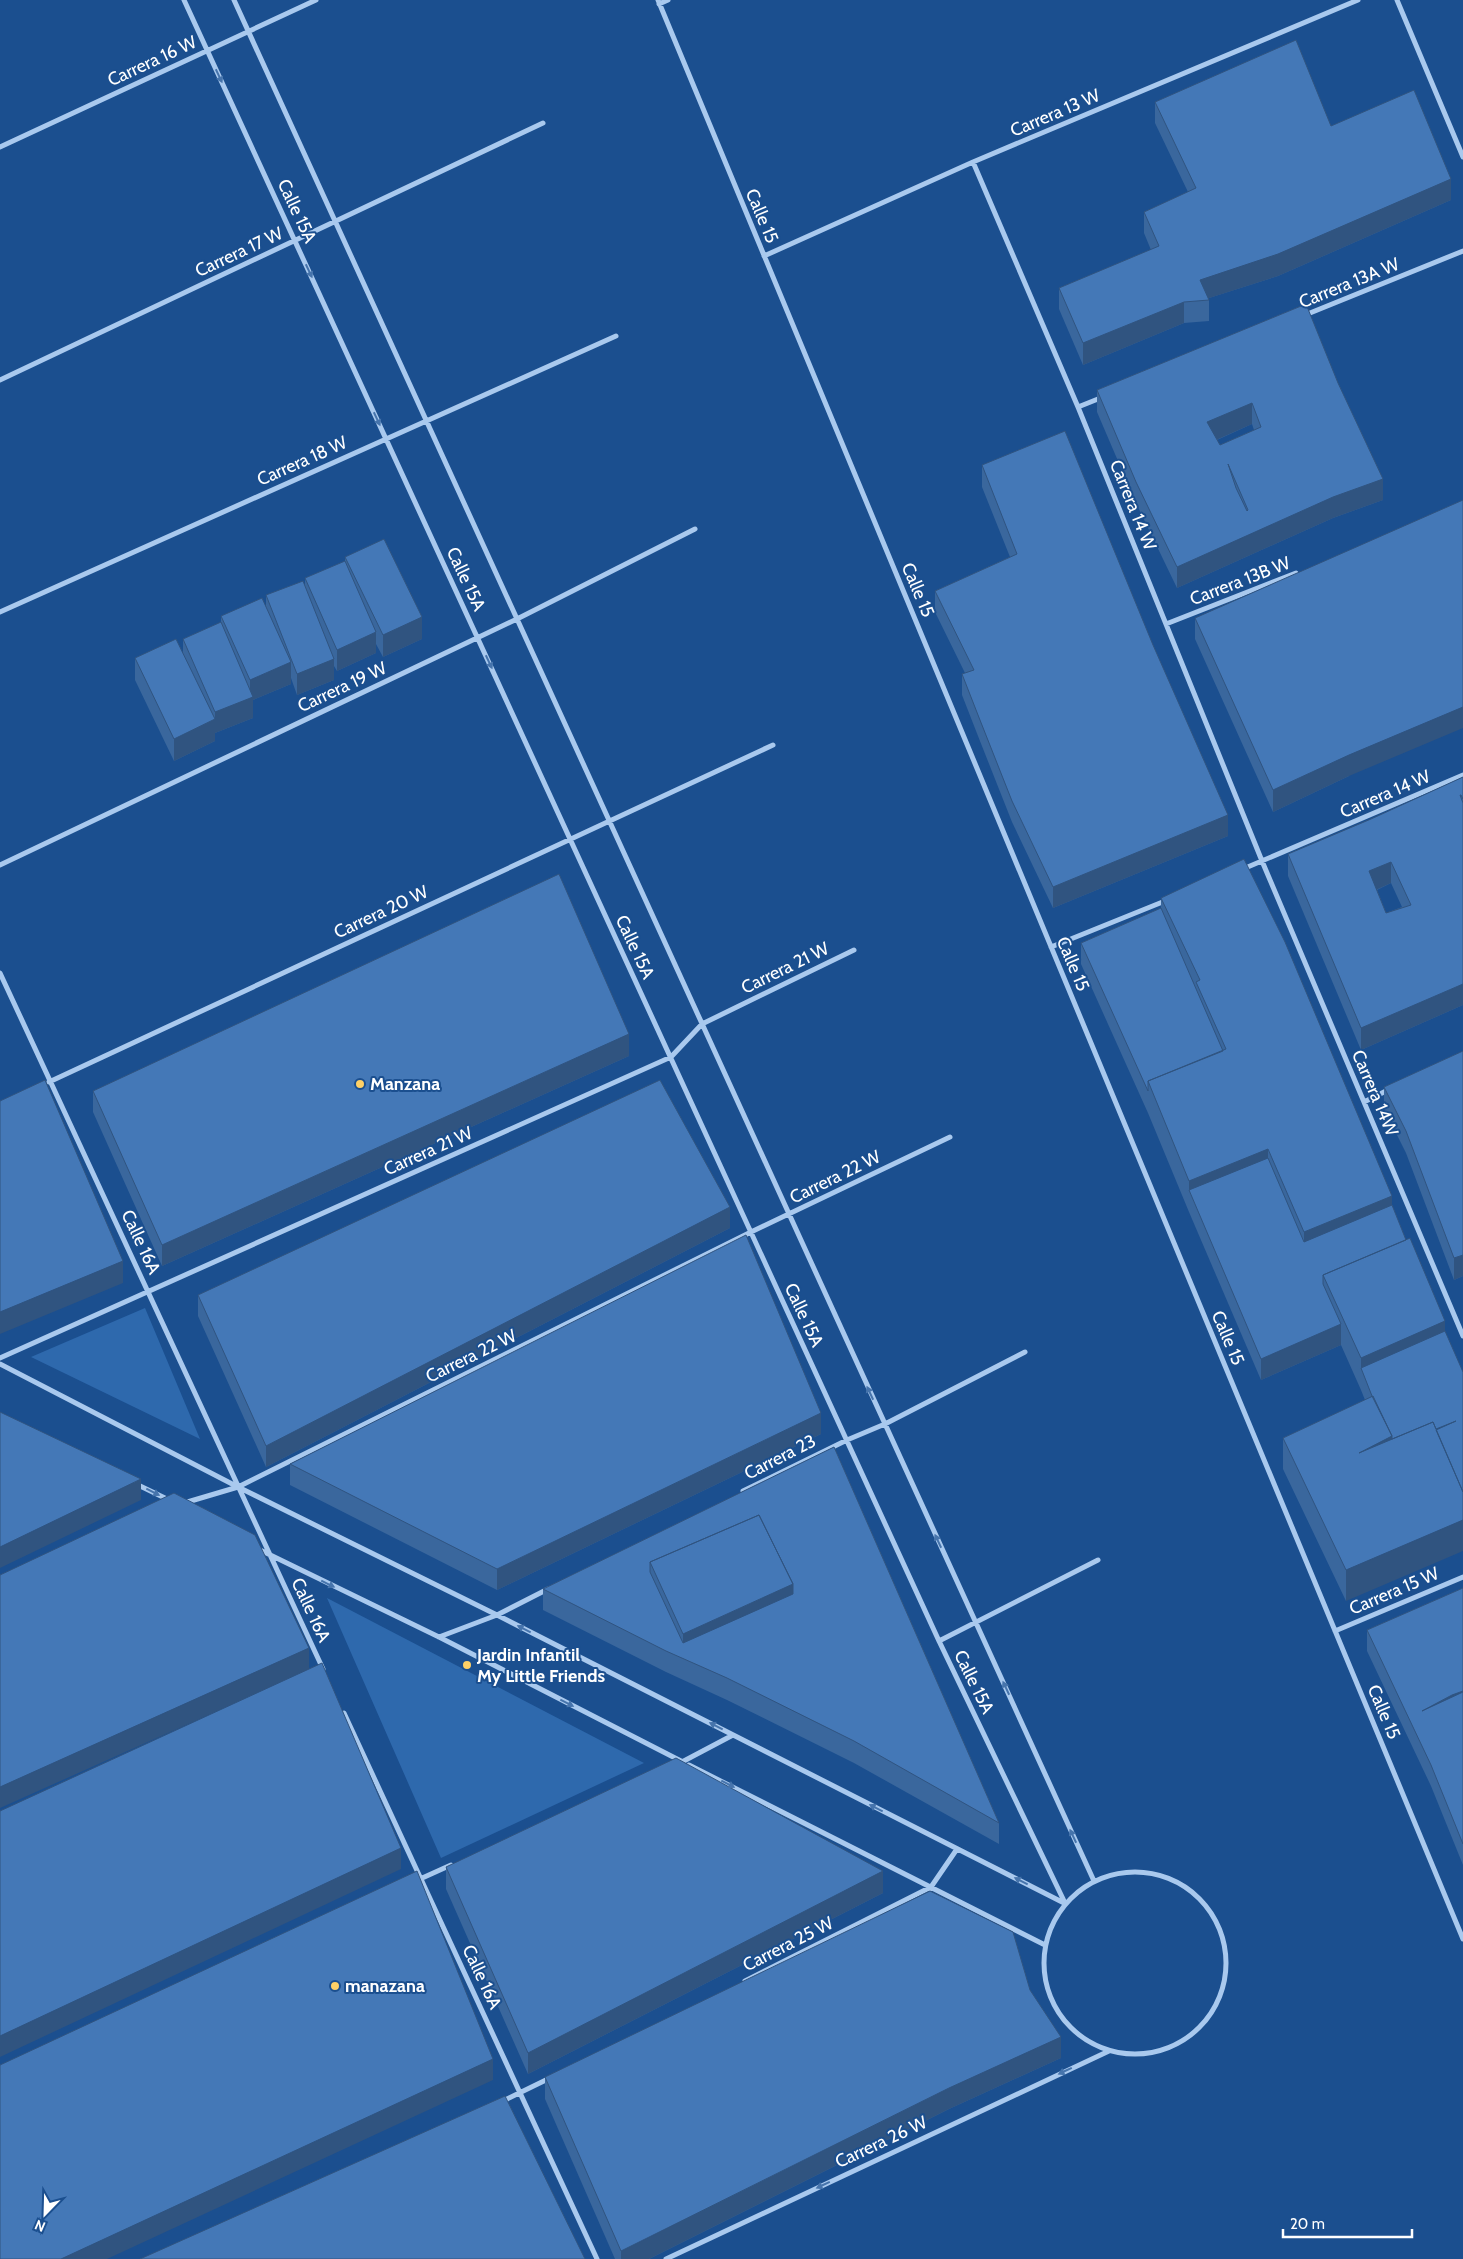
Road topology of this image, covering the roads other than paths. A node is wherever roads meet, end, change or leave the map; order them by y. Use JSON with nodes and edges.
{"nodes":[{"id":1,"x":184,"y":0,"type":"edge"},
{"id":2,"x":234,"y":0,"type":"edge"},
{"id":3,"x":316,"y":0,"type":"edge"},
{"id":4,"x":668,"y":0,"type":"edge"},
{"id":5,"x":1358,"y":0,"type":"edge"},
{"id":6,"x":1397,"y":0,"type":"edge"},
{"id":7,"x":658,"y":2,"type":"edge"},
{"id":8,"x":248,"y":31,"type":"junction"},
{"id":9,"x":208,"y":50,"type":"junction"},
{"id":10,"x":543,"y":123,"type":"dead end"},
{"id":11,"x":0,"y":147,"type":"edge"},
{"id":12,"x":1463,"y":157,"type":"edge"},
{"id":13,"x":973,"y":162,"type":"junction"},
{"id":14,"x":335,"y":222,"type":"junction"},
{"id":15,"x":295,"y":240,"type":"junction"},
{"id":16,"x":1463,"y":251,"type":"edge"},
{"id":17,"x":764,"y":256,"type":"junction"},
{"id":18,"x":1298,"y":318,"type":"edge"},
{"id":19,"x":616,"y":336,"type":"dead end"},
{"id":20,"x":0,"y":380,"type":"edge"},
{"id":21,"x":1105,"y":396,"type":"edge"},
{"id":22,"x":1078,"y":407,"type":"junction"},
{"id":23,"x":426,"y":422,"type":"junction"},
{"id":24,"x":386,"y":438,"type":"junction"},
{"id":25,"x":694,"y":529,"type":"dead end"},
{"id":26,"x":1305,"y":570,"type":"edge"},
{"id":27,"x":0,"y":612,"type":"edge"},
{"id":28,"x":517,"y":619,"type":"junction"},
{"id":29,"x":1166,"y":624,"type":"junction"},
{"id":30,"x":478,"y":638,"type":"junction"},
{"id":31,"x":773,"y":745,"type":"dead end"},
{"id":32,"x":1463,"y":775,"type":"edge"},
{"id":33,"x":609,"y":821,"type":"junction"},
{"id":34,"x":571,"y":839,"type":"junction"},
{"id":35,"x":1262,"y":861,"type":"junction"},
{"id":36,"x":0,"y":865,"type":"edge"},
{"id":37,"x":1235,"y":872,"type":"edge"},
{"id":38,"x":1170,"y":899,"type":"edge"},
{"id":39,"x":1051,"y":947,"type":"junction"},
{"id":40,"x":854,"y":950,"type":"dead end"},
{"id":41,"x":0,"y":973,"type":"edge"},
{"id":42,"x":702,"y":1024,"type":"junction"},
{"id":43,"x":671,"y":1057,"type":"junction"},
{"id":44,"x":50,"y":1082,"type":"junction"},
{"id":45,"x":1400,"y":1085,"type":"edge"},
{"id":46,"x":42,"y":1086,"type":"edge"},
{"id":47,"x":1364,"y":1102,"type":"junction"},
{"id":48,"x":950,"y":1137,"type":"dead end"},
{"id":49,"x":789,"y":1214,"type":"junction"},
{"id":50,"x":751,"y":1232,"type":"junction"},
{"id":51,"x":149,"y":1292,"type":"junction"},
{"id":52,"x":1461,"y":1328,"type":"edge"},
{"id":53,"x":1463,"y":1336,"type":"edge"},
{"id":54,"x":1025,"y":1352,"type":"dead end"},
{"id":55,"x":0,"y":1358,"type":"edge"},
{"id":56,"x":0,"y":1364,"type":"edge"},
{"id":57,"x":885,"y":1424,"type":"junction"},
{"id":58,"x":847,"y":1440,"type":"junction"},
{"id":59,"x":134,"y":1482,"type":"edge"},
{"id":60,"x":238,"y":1487,"type":"junction"},
{"id":61,"x":733,"y":1496,"type":"edge"},
{"id":62,"x":178,"y":1505,"type":"junction"},
{"id":63,"x":187,"y":1510,"type":"edge"},
{"id":64,"x":254,"y":1546,"type":"edge"},
{"id":65,"x":270,"y":1556,"type":"junction"},
{"id":66,"x":1098,"y":1560,"type":"dead end"},
{"id":67,"x":1463,"y":1577,"type":"edge"},
{"id":68,"x":558,"y":1584,"type":"edge"},
{"id":69,"x":497,"y":1615,"type":"junction"},
{"id":70,"x":976,"y":1623,"type":"junction"},
{"id":71,"x":1335,"y":1632,"type":"junction"},
{"id":72,"x":439,"y":1637,"type":"junction"},
{"id":73,"x":939,"y":1641,"type":"junction"},
{"id":74,"x":316,"y":1676,"type":"edge"},
{"id":75,"x":341,"y":1708,"type":"edge"},
{"id":76,"x":733,"y":1735,"type":"junction"},
{"id":77,"x":683,"y":1762,"type":"junction"},
{"id":78,"x":674,"y":1766,"type":"edge"},
{"id":79,"x":957,"y":1849,"type":"junction"},
{"id":80,"x":457,"y":1863,"type":"edge"},
{"id":81,"x":421,"y":1879,"type":"junction"},
{"id":82,"x":1094,"y":1880,"type":"junction"},
{"id":83,"x":412,"y":1883,"type":"edge"},
{"id":84,"x":931,"y":1887,"type":"junction"},
{"id":85,"x":1065,"y":1903,"type":"junction"},
{"id":86,"x":1463,"y":1939,"type":"edge"},
{"id":87,"x":1045,"y":1945,"type":"junction"},
{"id":88,"x":739,"y":1984,"type":"edge"},
{"id":89,"x":1109,"y":2050,"type":"junction"},
{"id":90,"x":555,"y":2076,"type":"edge"},
{"id":91,"x":520,"y":2094,"type":"junction"},
{"id":92,"x":493,"y":2106,"type":"edge"},
{"id":93,"x":597,"y":2259,"type":"edge"},
{"id":94,"x":666,"y":2259,"type":"edge"}],
"edges":[{"from":1,"to":9,"type":"street","name":"Calle 15A"},
{"from":2,"to":8,"type":"street","name":"Calle 15A"},
{"from":3,"to":8,"type":"street","name":"Carrera 16 W"},
{"from":4,"to":7,"type":"street"},
{"from":5,"to":13,"type":"street","name":"Carrera 13 W"},
{"from":6,"to":12,"type":"street"},
{"from":7,"to":17,"type":"street","name":"Calle 15"},
{"from":8,"to":9,"type":"street","name":"Carrera 16 W"},
{"from":8,"to":14,"type":"street","name":"Calle 15A"},
{"from":9,"to":11,"type":"street","name":"Carrera 16 W"},
{"from":9,"to":15,"type":"street","name":"Calle 15A","one_way":true},
{"from":10,"to":14,"type":"street","name":"Carrera 17 W"},
{"from":13,"to":17,"type":"street","name":"Carrera 13 W"},
{"from":13,"to":22,"type":"street","name":"Carrera 14 W"},
{"from":14,"to":15,"type":"street","name":"Carrera 17 W"},
{"from":14,"to":23,"type":"street","name":"Calle 15A"},
{"from":15,"to":20,"type":"street","name":"Carrera 17 W"},
{"from":15,"to":24,"type":"street","name":"Calle 15A","one_way":true},
{"from":16,"to":18,"type":"street","name":"Carrera 13A W"},
{"from":17,"to":39,"type":"street","name":"Calle 15"},
{"from":19,"to":23,"type":"street","name":"Carrera 18 W"},
{"from":21,"to":22,"type":"street"},
{"from":22,"to":29,"type":"street","name":"Carrera 14 W"},
{"from":23,"to":24,"type":"street","name":"Carrera 18 W"},
{"from":23,"to":28,"type":"street","name":"Calle 15A"},
{"from":24,"to":27,"type":"street","name":"Carrera 18 W"},
{"from":24,"to":30,"type":"street","name":"Calle 15A"},
{"from":25,"to":28,"type":"street","name":"Carrera 19 W"},
{"from":26,"to":29,"type":"street","name":"Carrera 13B W"},
{"from":28,"to":30,"type":"street","name":"Carrera 19 W"},
{"from":28,"to":33,"type":"street","name":"Calle 15A"},
{"from":29,"to":35,"type":"street","name":"Carrera 14 W"},
{"from":30,"to":34,"type":"street","name":"Calle 15A","one_way":true},
{"from":30,"to":36,"type":"street","name":"Carrera 19 W"},
{"from":31,"to":33,"type":"street","name":"Carrera 20 W"},
{"from":32,"to":35,"type":"street","name":"Carrera 14 W"},
{"from":33,"to":34,"type":"street","name":"Carrera 20 W"},
{"from":33,"to":42,"type":"street","name":"Calle 15A"},
{"from":34,"to":43,"type":"street","name":"Calle 15A"},
{"from":34,"to":44,"type":"street","name":"Carrera 20 W"},
{"from":35,"to":37,"type":"street","name":"Carrera 14 W"},
{"from":35,"to":47,"type":"street","name":"Carrera 14W"},
{"from":38,"to":39,"type":"street"},
{"from":39,"to":71,"type":"street","name":"Calle 15"},
{"from":40,"to":42,"type":"street","name":"Carrera 21 W"},
{"from":41,"to":44,"type":"street","name":"Calle 16A"},
{"from":42,"to":43,"type":"street","name":"Carrera 21 W"},
{"from":42,"to":49,"type":"street","name":"Calle 15A"},
{"from":43,"to":50,"type":"street","name":"Calle 15A"},
{"from":43,"to":51,"type":"street","name":"Carrera 21 W"},
{"from":44,"to":46,"type":"street","name":"Carrera 20 W"},
{"from":44,"to":51,"type":"street","name":"Calle 16A"},
{"from":45,"to":47,"type":"street"},
{"from":47,"to":52,"type":"street","name":"Carrera 14W"},
{"from":48,"to":49,"type":"street","name":"Carrera 22 W"},
{"from":49,"to":50,"type":"street","name":"Carrera 22 W"},
{"from":57,"to":49,"type":"street","name":"Calle 15A","one_way":true},
{"from":50,"to":58,"type":"street","name":"Calle 15A"},
{"from":50,"to":60,"type":"street","name":"Carrera 22 W"},
{"from":51,"to":55,"type":"street","name":"Carrera 21 W"},
{"from":51,"to":60,"type":"street","name":"Calle 16A"},
{"from":52,"to":53,"type":"street","name":"Carrera 14W"},
{"from":54,"to":57,"type":"street","name":"Carrera 23"},
{"from":56,"to":60,"type":"street"},
{"from":57,"to":58,"type":"street","name":"Carrera 23"},
{"from":70,"to":57,"type":"street","name":"Calle 15A","one_way":true},
{"from":58,"to":61,"type":"street","name":"Carrera 23"},
{"from":58,"to":73,"type":"street","name":"Calle 15A"},
{"from":59,"to":62,"type":"street","one_way":true},
{"from":60,"to":62,"type":"street","name":"Carrera 22 W"},
{"from":60,"to":65,"type":"street","name":"Calle 16A"},
{"from":60,"to":69,"type":"street"},
{"from":62,"to":63,"type":"street"},
{"from":64,"to":65,"type":"street"},
{"from":65,"to":72,"type":"street","one_way":true},
{"from":65,"to":74,"type":"street","name":"Calle 16A"},
{"from":66,"to":70,"type":"street"},
{"from":67,"to":71,"type":"street","name":"Carrera 15 W"},
{"from":68,"to":69,"type":"street"},
{"from":69,"to":72,"type":"street"},
{"from":76,"to":69,"type":"street","one_way":true},
{"from":70,"to":73,"type":"street"},
{"from":82,"to":70,"type":"street","name":"Calle 15A","one_way":true},
{"from":71,"to":86,"type":"street","name":"Calle 15"},
{"from":72,"to":77,"type":"street","one_way":true},
{"from":73,"to":85,"type":"street","name":"Calle 15A"},
{"from":75,"to":81,"type":"street","name":"Calle 16A"},
{"from":76,"to":77,"type":"street"},
{"from":79,"to":76,"type":"street","one_way":true},
{"from":77,"to":78,"type":"street"},
{"from":77,"to":84,"type":"street","one_way":true},
{"from":79,"to":84,"type":"street","name":"Carrera 25 W"},
{"from":85,"to":79,"type":"street","one_way":true},
{"from":80,"to":81,"type":"street"},
{"from":81,"to":83,"type":"street"},
{"from":81,"to":91,"type":"street","name":"Calle 16A"},
{"from":82,"to":85,"type":"street"},
{"from":82,"to":89,"type":"street"},
{"from":84,"to":87,"type":"street"},
{"from":84,"to":88,"type":"street","name":"Carrera 25 W"},
{"from":85,"to":87,"type":"street"},
{"from":87,"to":89,"type":"street"},
{"from":89,"to":94,"type":"street","name":"Carrera 26 W","one_way":true},
{"from":90,"to":91,"type":"street"},
{"from":91,"to":92,"type":"street"},
{"from":91,"to":93,"type":"street","name":"Calle 16A"}]}
